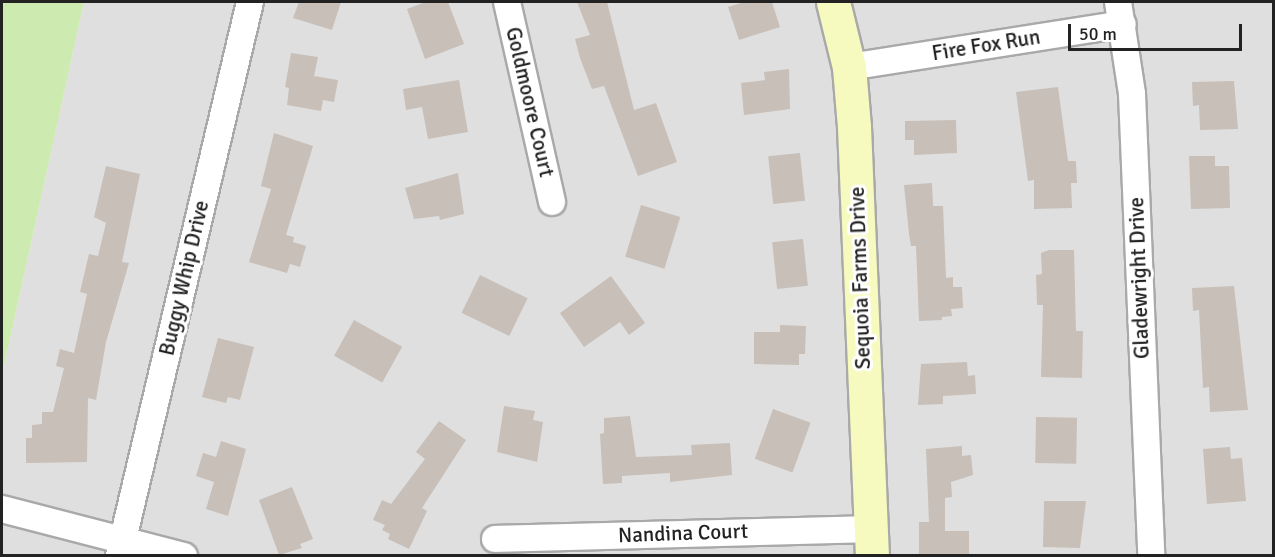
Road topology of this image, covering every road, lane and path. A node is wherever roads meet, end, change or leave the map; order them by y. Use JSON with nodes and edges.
{"nodes":[{"id":1,"x":250,"y":2,"type":"edge"},
{"id":2,"x":507,"y":2,"type":"edge"},
{"id":3,"x":833,"y":2,"type":"edge"},
{"id":4,"x":1121,"y":13,"type":"edge"},
{"id":5,"x":849,"y":67,"type":"junction"},
{"id":6,"x":552,"y":202,"type":"dead end"},
{"id":7,"x":2,"y":509,"type":"edge"},
{"id":8,"x":495,"y":539,"type":"dead end"},
{"id":9,"x":871,"y":542,"type":"edge"},
{"id":10,"x":121,"y":547,"type":"edge"},
{"id":11,"x":184,"y":555,"type":"edge"},
{"id":12,"x":1151,"y":555,"type":"edge"}],
"edges":[{"from":1,"to":10,"type":"street","name":"Buggy Whip Drive"},
{"from":2,"to":6,"type":"street","name":"Goldmoore Court"},
{"from":3,"to":5,"type":"street","name":"Sequoia Farms Drive"},
{"from":4,"to":5,"type":"street","name":"Fire Fox Run"},
{"from":4,"to":12,"type":"street","name":"Gladewright Drive"},
{"from":5,"to":9,"type":"street","name":"Sequoia Farms Drive"},
{"from":7,"to":10,"type":"street"},
{"from":8,"to":9,"type":"street","name":"Nandina Court"},
{"from":10,"to":11,"type":"street"}]}
